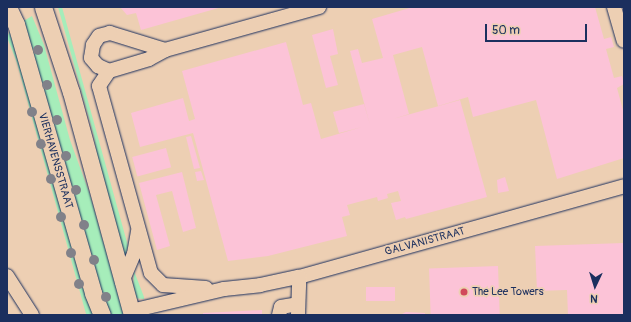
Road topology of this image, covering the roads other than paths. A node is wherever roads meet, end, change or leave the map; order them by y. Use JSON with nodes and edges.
{"nodes":[{"id":1,"x":8,"y":7,"type":"edge"},
{"id":2,"x":43,"y":7,"type":"edge"},
{"id":3,"x":320,"y":7,"type":"edge"},
{"id":4,"x":614,"y":7,"type":"edge"},
{"id":5,"x":624,"y":41,"type":"edge"},
{"id":6,"x":165,"y":50,"type":"junction"},
{"id":7,"x":109,"y":72,"type":"junction"},
{"id":8,"x":624,"y":186,"type":"edge"},
{"id":9,"x":139,"y":228,"type":"junction"},
{"id":10,"x":7,"y":276,"type":"edge"},
{"id":11,"x":298,"y":276,"type":"junction"},
{"id":12,"x":122,"y":282,"type":"junction"},
{"id":13,"x":224,"y":289,"type":"junction"},
{"id":14,"x":298,"y":310,"type":"edge"},
{"id":15,"x":131,"y":313,"type":"edge"},
{"id":16,"x":32,"y":315,"type":"edge"},
{"id":17,"x":102,"y":315,"type":"edge"},
{"id":18,"x":280,"y":315,"type":"edge"}],
"edges":[{"from":1,"to":17,"type":"main road","name":"VIERHAVENSSTRAAT"},
{"from":2,"to":12,"type":"main road"},
{"from":3,"to":6,"type":"street"},
{"from":4,"to":5,"type":"street"},
{"from":6,"to":7,"type":"street"},
{"from":6,"to":7,"type":"street"},
{"from":7,"to":9,"type":"street"},
{"from":8,"to":11,"type":"street","name":"GALVANISTRAAT"},
{"from":9,"to":12,"type":"street"},
{"from":9,"to":13,"type":"street","name":"GALVANISTRAAT"},
{"from":10,"to":16,"type":"street"},
{"from":11,"to":13,"type":"street","name":"GALVANISTRAAT"},
{"from":11,"to":14,"type":"street"},
{"from":12,"to":15,"type":"main road"},
{"from":13,"to":15,"type":"street","name":"GALVANISTRAAT"},
{"from":14,"to":18,"type":"street"}]}
